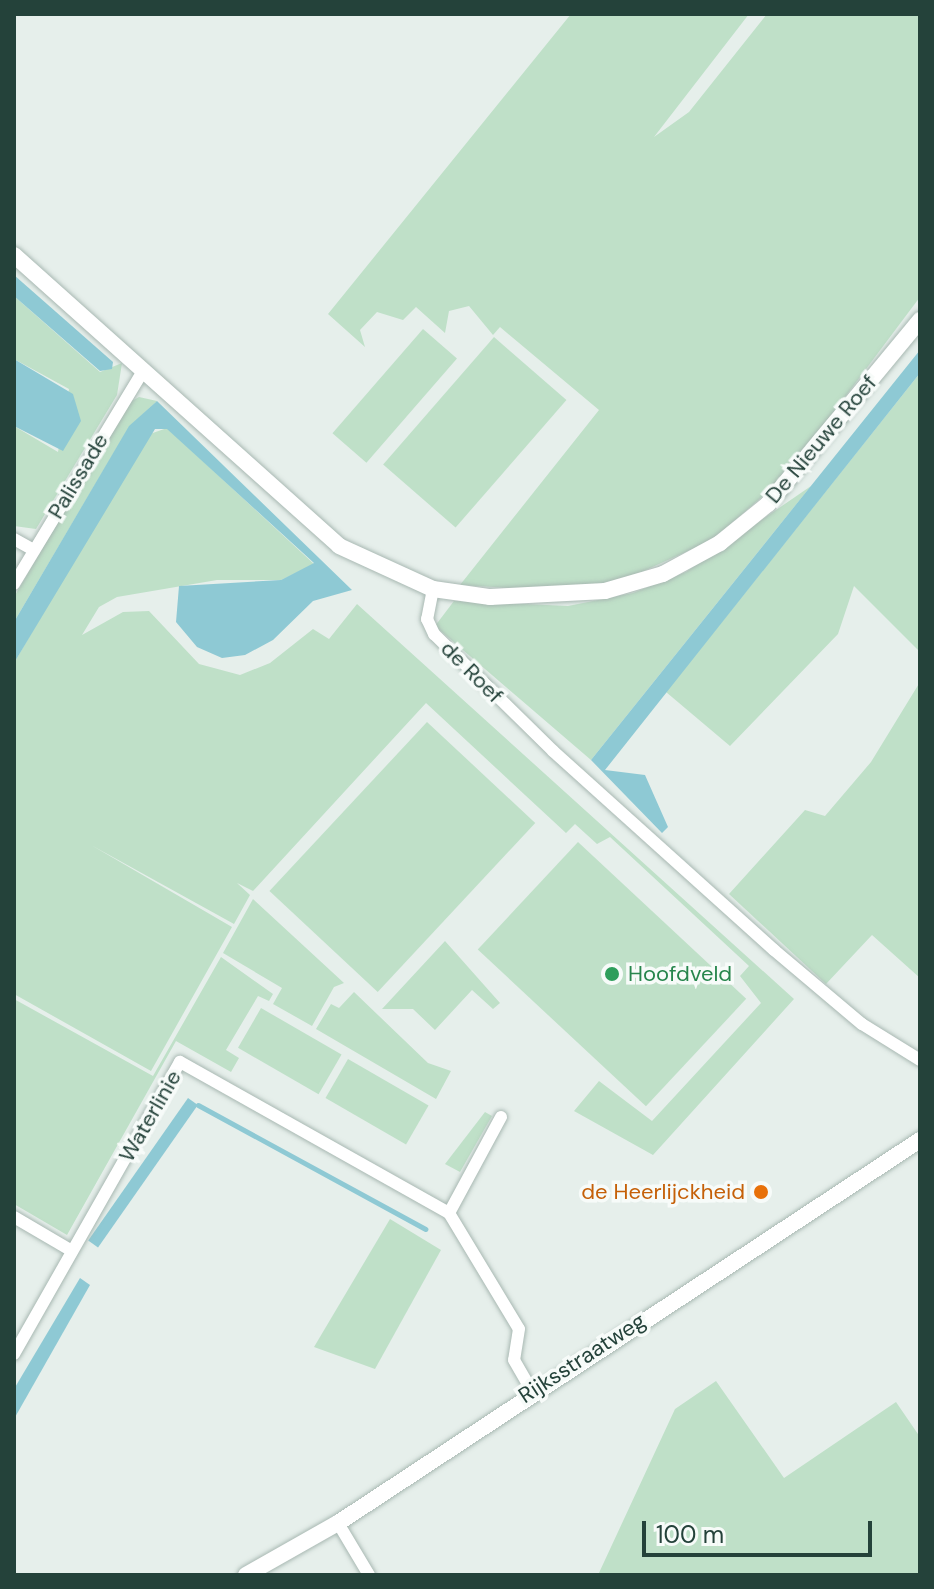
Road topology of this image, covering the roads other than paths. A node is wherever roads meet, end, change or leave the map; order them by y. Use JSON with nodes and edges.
{"nodes":[{"id":1,"x":14,"y":255,"type":"edge"},
{"id":2,"x":920,"y":320,"type":"edge"},
{"id":3,"x":144,"y":369,"type":"junction"},
{"id":4,"x":14,"y":539,"type":"edge"},
{"id":5,"x":34,"y":550,"type":"junction"},
{"id":6,"x":14,"y":584,"type":"edge"},
{"id":7,"x":433,"y":589,"type":"junction"},
{"id":8,"x":920,"y":1060,"type":"edge"},
{"id":9,"x":501,"y":1117,"type":"dead end"},
{"id":10,"x":920,"y":1140,"type":"edge"},
{"id":11,"x":449,"y":1213,"type":"junction"},
{"id":12,"x":14,"y":1217,"type":"edge"},
{"id":13,"x":72,"y":1251,"type":"junction"},
{"id":14,"x":14,"y":1354,"type":"edge"},
{"id":15,"x":532,"y":1391,"type":"junction"},
{"id":16,"x":338,"y":1523,"type":"junction"},
{"id":17,"x":246,"y":1575,"type":"edge"},
{"id":18,"x":369,"y":1575,"type":"edge"}],
"edges":[{"from":1,"to":3,"type":"street"},
{"from":2,"to":7,"type":"street","name":"De Nieuwe Roef"},
{"from":3,"to":5,"type":"street","name":"Palissade"},
{"from":3,"to":7,"type":"street"},
{"from":4,"to":5,"type":"street"},
{"from":5,"to":6,"type":"street","name":"Palissade"},
{"from":7,"to":8,"type":"street","name":"de Roef"},
{"from":9,"to":11,"type":"street"},
{"from":10,"to":15,"type":"street","name":"Rijksstraatweg"},
{"from":11,"to":13,"type":"street","name":"Waterlinie"},
{"from":11,"to":15,"type":"street","name":"Waterlinie"},
{"from":12,"to":13,"type":"street"},
{"from":13,"to":14,"type":"street","name":"Waterlinie"},
{"from":15,"to":16,"type":"street","name":"Rijksstraatweg"},
{"from":16,"to":17,"type":"street","name":"Rijksstraatweg"},
{"from":16,"to":18,"type":"street"}]}
